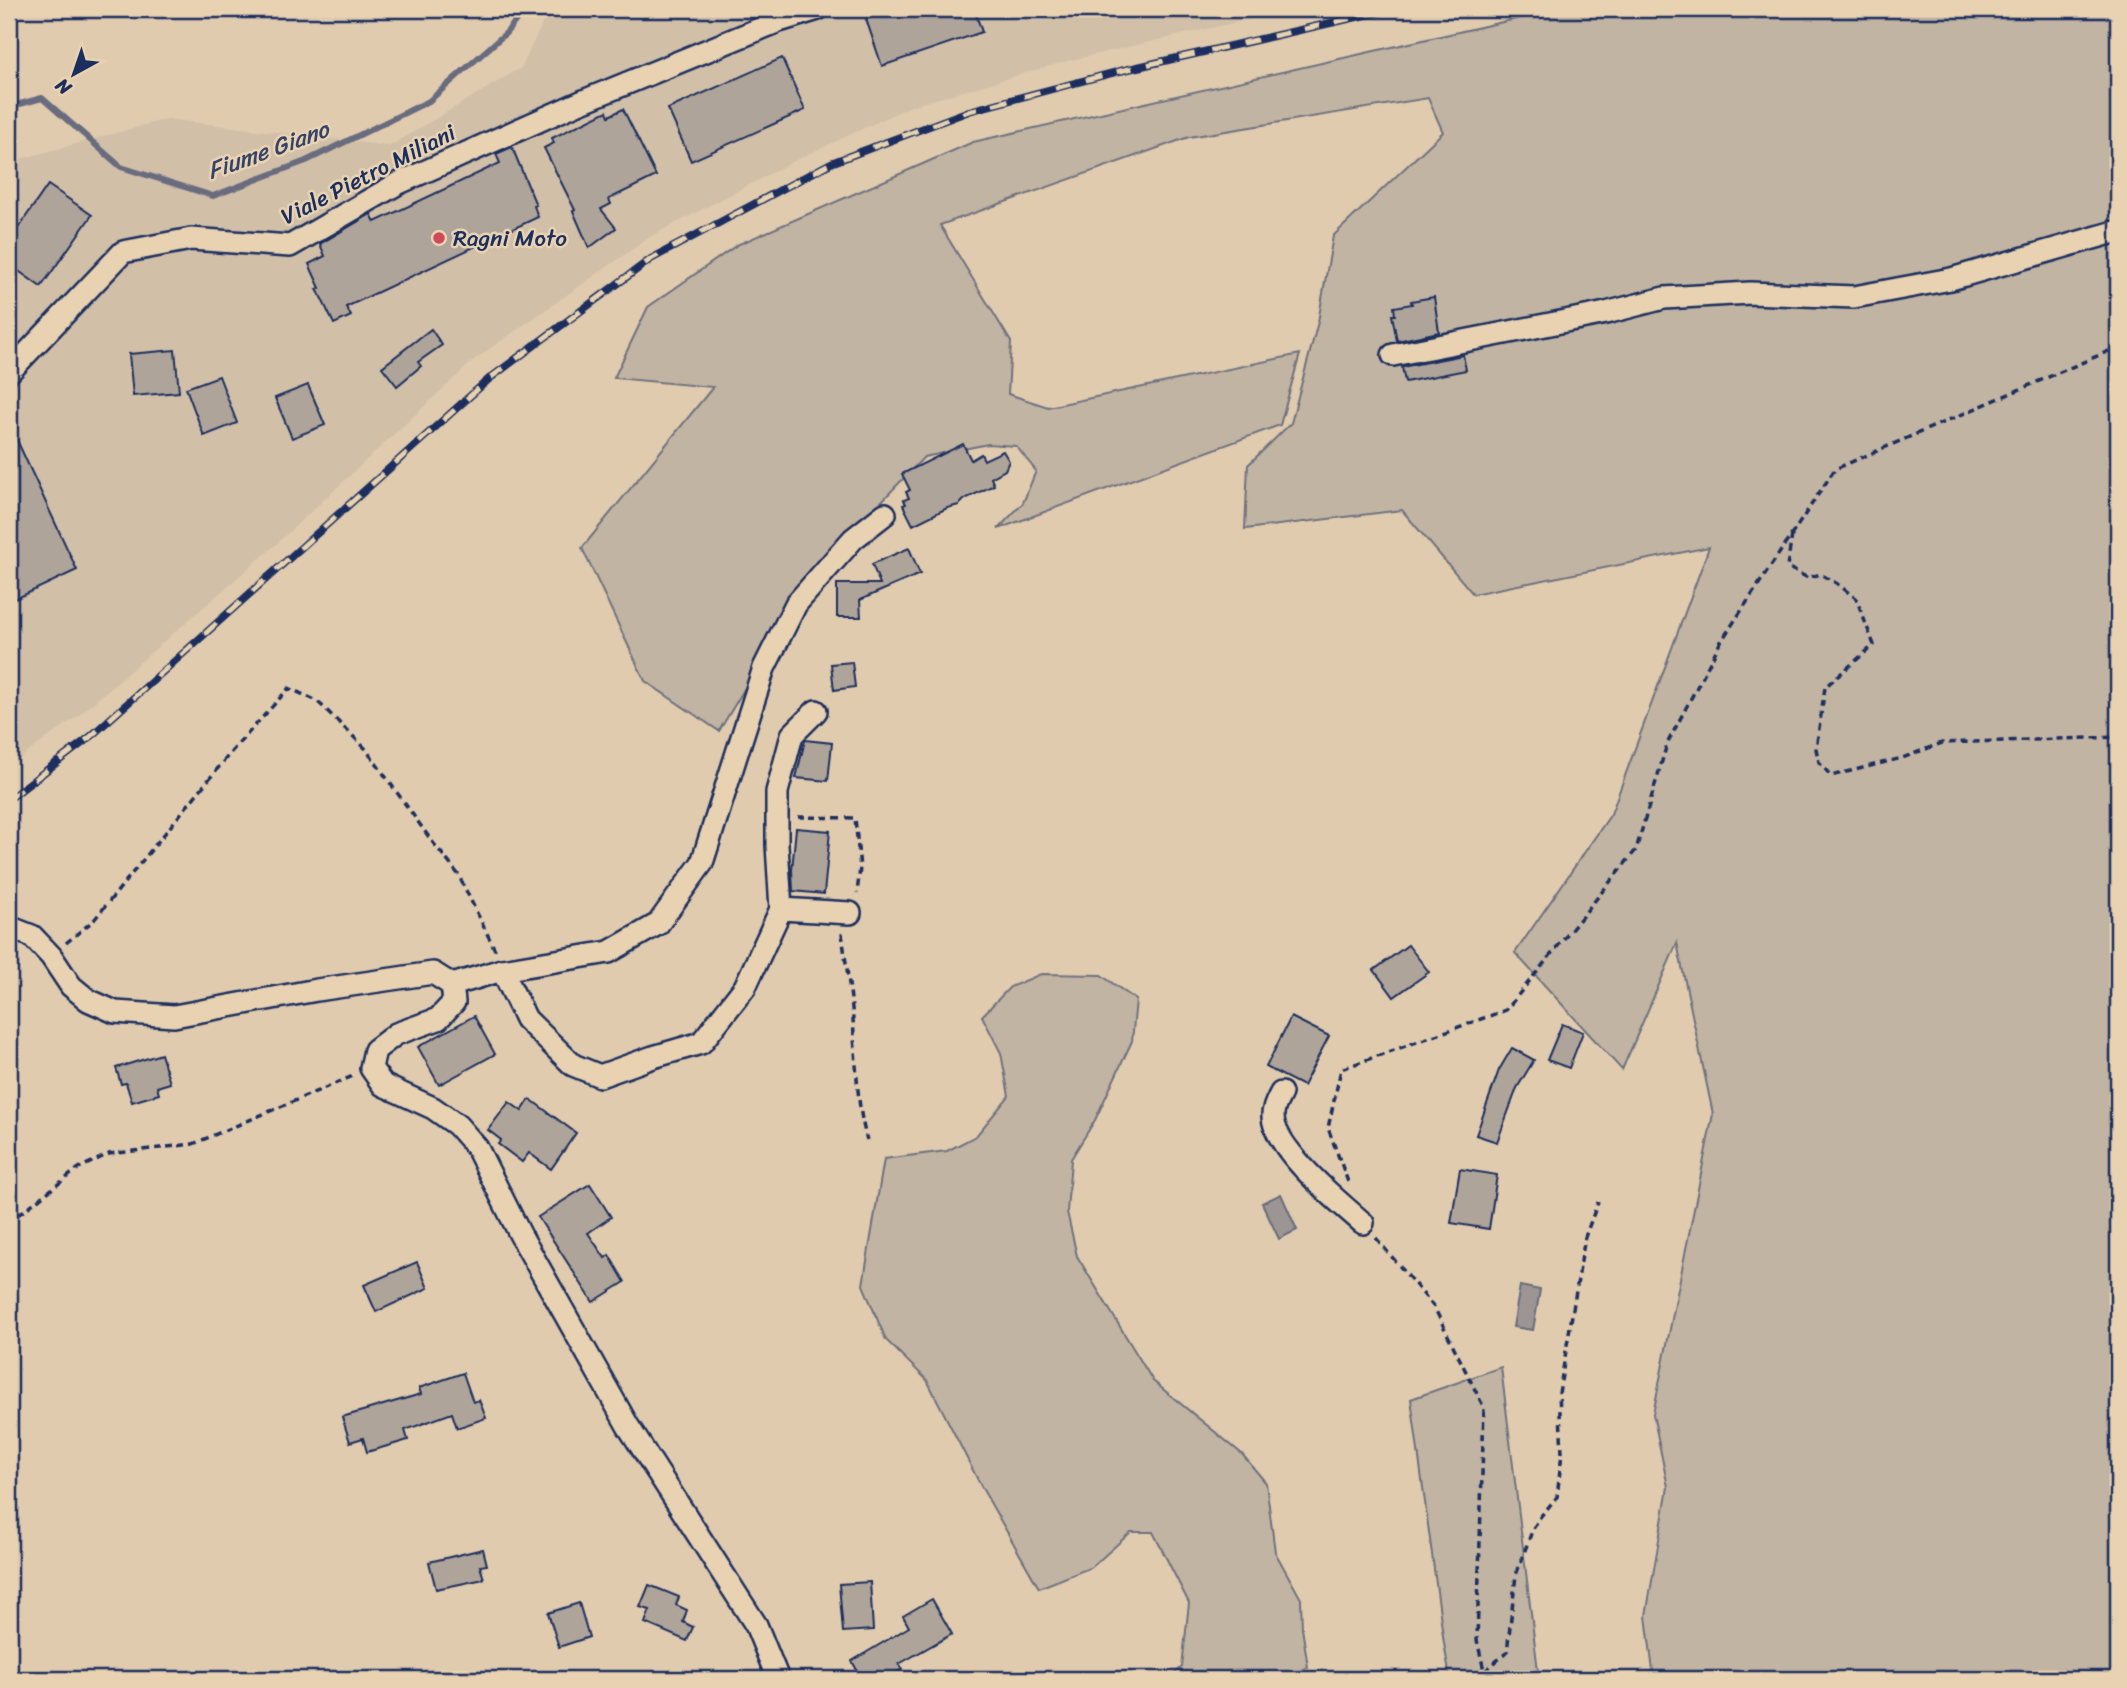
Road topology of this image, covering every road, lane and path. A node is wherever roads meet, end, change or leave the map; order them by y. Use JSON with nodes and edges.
{"nodes":[{"id":1,"x":818,"y":9,"type":"edge"},
{"id":2,"x":2118,"y":231,"type":"edge"},
{"id":3,"x":2118,"y":347,"type":"edge"},
{"id":4,"x":1393,"y":355,"type":"dead end"},
{"id":5,"x":9,"y":372,"type":"edge"},
{"id":6,"x":885,"y":514,"type":"dead end"},
{"id":7,"x":1792,"y":533,"type":"junction"},
{"id":8,"x":816,"y":711,"type":"dead end"},
{"id":9,"x":2118,"y":737,"type":"edge"},
{"id":10,"x":779,"y":817,"type":"junction"},
{"id":11,"x":781,"y":909,"type":"junction"},
{"id":12,"x":850,"y":913,"type":"junction"},
{"id":13,"x":9,"y":927,"type":"edge"},
{"id":14,"x":51,"y":956,"type":"junction"},
{"id":15,"x":502,"y":970,"type":"junction"},
{"id":16,"x":452,"y":985,"type":"junction"},
{"id":17,"x":371,"y":1068,"type":"junction"},
{"id":18,"x":1281,"y":1093,"type":"dead end"},
{"id":19,"x":867,"y":1140,"type":"dead end"},
{"id":20,"x":1350,"y":1187,"type":"dead end"},
{"id":21,"x":1598,"y":1202,"type":"dead end"},
{"id":22,"x":9,"y":1222,"type":"edge"},
{"id":23,"x":1363,"y":1223,"type":"joint"},
{"id":24,"x":1484,"y":1671,"type":"junction"},
{"id":25,"x":778,"y":1679,"type":"edge"},
{"id":26,"x":1486,"y":1679,"type":"edge"}],
"edges":[{"from":1,"to":5,"type":"street","name":"Viale Pietro Miliani"},
{"from":2,"to":4,"type":"street"},
{"from":3,"to":7,"type":"path"},
{"from":6,"to":15,"type":"street"},
{"from":7,"to":9,"type":"path"},
{"from":7,"to":20,"type":"path"},
{"from":8,"to":10,"type":"street"},
{"from":10,"to":11,"type":"street"},
{"from":10,"to":12,"type":"path"},
{"from":11,"to":12,"type":"street"},
{"from":11,"to":15,"type":"street"},
{"from":12,"to":19,"type":"path"},
{"from":13,"to":14,"type":"street"},
{"from":14,"to":15,"type":"path"},
{"from":14,"to":16,"type":"street"},
{"from":15,"to":16,"type":"street"},
{"from":16,"to":17,"type":"street"},
{"from":17,"to":22,"type":"path"},
{"from":17,"to":25,"type":"street"},
{"from":18,"to":23,"type":"street"},
{"from":21,"to":24,"type":"path"},
{"from":23,"to":24,"type":"path"},
{"from":24,"to":26,"type":"path"}]}
